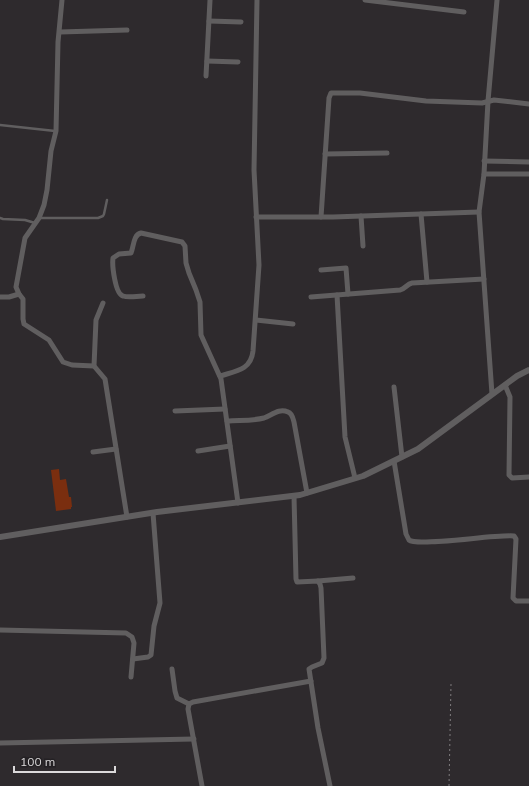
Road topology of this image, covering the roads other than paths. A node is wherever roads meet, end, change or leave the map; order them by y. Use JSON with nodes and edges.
{"nodes":[{"id":1,"x":62,"y":0,"type":"edge"},
{"id":2,"x":210,"y":0,"type":"edge"},
{"id":3,"x":257,"y":0,"type":"edge"},
{"id":4,"x":365,"y":0,"type":"edge"},
{"id":5,"x":498,"y":1,"type":"edge"},
{"id":6,"x":464,"y":12,"type":"dead end"},
{"id":7,"x":209,"y":21,"type":"junction"},
{"id":8,"x":241,"y":22,"type":"dead end"},
{"id":9,"x":127,"y":30,"type":"dead end"},
{"id":10,"x":60,"y":32,"type":"junction"},
{"id":11,"x":207,"y":61,"type":"junction"},
{"id":12,"x":238,"y":62,"type":"dead end"},
{"id":13,"x":206,"y":76,"type":"dead end"},
{"id":14,"x":488,"y":101,"type":"junction"},
{"id":15,"x":529,"y":104,"type":"edge"},
{"id":16,"x":0,"y":125,"type":"edge"},
{"id":17,"x":56,"y":131,"type":"junction"},
{"id":18,"x":387,"y":153,"type":"dead end"},
{"id":19,"x":325,"y":154,"type":"junction"},
{"id":20,"x":484,"y":161,"type":"junction"},
{"id":21,"x":529,"y":162,"type":"edge"},
{"id":22,"x":484,"y":174,"type":"junction"},
{"id":23,"x":529,"y":174,"type":"edge"},
{"id":24,"x":107,"y":200,"type":"dead end"},
{"id":25,"x":479,"y":212,"type":"junction"},
{"id":26,"x":421,"y":214,"type":"junction"},
{"id":27,"x":361,"y":216,"type":"junction"},
{"id":28,"x":256,"y":217,"type":"junction"},
{"id":29,"x":321,"y":217,"type":"junction"},
{"id":30,"x":0,"y":218,"type":"edge"},
{"id":31,"x":39,"y":218,"type":"junction"},
{"id":32,"x":36,"y":223,"type":"junction"},
{"id":33,"x":363,"y":246,"type":"dead end"},
{"id":34,"x":321,"y":270,"type":"dead end"},
{"id":35,"x":484,"y":279,"type":"junction"},
{"id":36,"x":427,"y":282,"type":"junction"},
{"id":37,"x":19,"y":294,"type":"junction"},
{"id":38,"x":348,"y":294,"type":"junction"},
{"id":39,"x":337,"y":295,"type":"junction"},
{"id":40,"x":142,"y":296,"type":"dead end"},
{"id":41,"x":0,"y":297,"type":"edge"},
{"id":42,"x":311,"y":297,"type":"dead end"},
{"id":43,"x":103,"y":303,"type":"dead end"},
{"id":44,"x":256,"y":320,"type":"junction"},
{"id":45,"x":293,"y":324,"type":"dead end"},
{"id":46,"x":94,"y":366,"type":"junction"},
{"id":47,"x":529,"y":370,"type":"edge"},
{"id":48,"x":220,"y":376,"type":"junction"},
{"id":49,"x":505,"y":385,"type":"junction"},
{"id":50,"x":394,"y":387,"type":"dead end"},
{"id":51,"x":492,"y":394,"type":"junction"},
{"id":52,"x":225,"y":409,"type":"junction"},
{"id":53,"x":175,"y":411,"type":"dead end"},
{"id":54,"x":227,"y":421,"type":"junction"},
{"id":55,"x":230,"y":446,"type":"junction"},
{"id":56,"x":116,"y":449,"type":"junction"},
{"id":57,"x":198,"y":451,"type":"dead end"},
{"id":58,"x":93,"y":452,"type":"dead end"},
{"id":59,"x":402,"y":457,"type":"junction"},
{"id":60,"x":394,"y":461,"type":"junction"},
{"id":61,"x":529,"y":477,"type":"edge"},
{"id":62,"x":355,"y":478,"type":"junction"},
{"id":63,"x":307,"y":493,"type":"junction"},
{"id":64,"x":294,"y":496,"type":"junction"},
{"id":65,"x":238,"y":503,"type":"junction"},
{"id":66,"x":152,"y":513,"type":"junction"},
{"id":67,"x":127,"y":517,"type":"junction"},
{"id":68,"x":0,"y":537,"type":"edge"},
{"id":69,"x":353,"y":578,"type":"dead end"},
{"id":70,"x":318,"y":581,"type":"junction"},
{"id":71,"x":529,"y":601,"type":"edge"},
{"id":72,"x":0,"y":630,"type":"edge"},
{"id":73,"x":133,"y":660,"type":"junction"},
{"id":74,"x":172,"y":668,"type":"dead end"},
{"id":75,"x":131,"y":677,"type":"dead end"},
{"id":76,"x":311,"y":681,"type":"junction"},
{"id":77,"x":189,"y":704,"type":"junction"},
{"id":78,"x":194,"y":739,"type":"junction"},
{"id":79,"x":0,"y":743,"type":"edge"},
{"id":80,"x":202,"y":786,"type":"edge"},
{"id":81,"x":330,"y":786,"type":"edge"}],
"edges":[{"from":1,"to":10,"type":"street"},
{"from":2,"to":7,"type":"street"},
{"from":3,"to":28,"type":"street"},
{"from":4,"to":6,"type":"street"},
{"from":5,"to":14,"type":"street"},
{"from":7,"to":8,"type":"street"},
{"from":7,"to":11,"type":"street"},
{"from":9,"to":10,"type":"street"},
{"from":10,"to":17,"type":"street"},
{"from":11,"to":12,"type":"street"},
{"from":11,"to":13,"type":"street"},
{"from":14,"to":15,"type":"street"},
{"from":14,"to":19,"type":"street"},
{"from":14,"to":20,"type":"street"},
{"from":16,"to":17,"type":"lane"},
{"from":17,"to":31,"type":"street"},
{"from":18,"to":19,"type":"street"},
{"from":19,"to":29,"type":"street"},
{"from":20,"to":21,"type":"street"},
{"from":20,"to":22,"type":"street"},
{"from":22,"to":23,"type":"street"},
{"from":22,"to":25,"type":"street"},
{"from":24,"to":31,"type":"lane"},
{"from":25,"to":26,"type":"street"},
{"from":25,"to":35,"type":"street"},
{"from":26,"to":27,"type":"street"},
{"from":26,"to":36,"type":"street"},
{"from":27,"to":29,"type":"street"},
{"from":27,"to":33,"type":"street"},
{"from":28,"to":29,"type":"street"},
{"from":28,"to":44,"type":"street"},
{"from":30,"to":32,"type":"lane"},
{"from":31,"to":32,"type":"street"},
{"from":32,"to":37,"type":"street"},
{"from":34,"to":38,"type":"street"},
{"from":35,"to":36,"type":"street"},
{"from":35,"to":51,"type":"street"},
{"from":36,"to":38,"type":"street"},
{"from":37,"to":41,"type":"street"},
{"from":37,"to":46,"type":"street"},
{"from":38,"to":39,"type":"street"},
{"from":39,"to":42,"type":"street"},
{"from":39,"to":62,"type":"street"},
{"from":40,"to":48,"type":"street"},
{"from":43,"to":46,"type":"street"},
{"from":44,"to":45,"type":"street"},
{"from":44,"to":48,"type":"street"},
{"from":46,"to":56,"type":"street"},
{"from":47,"to":49,"type":"street"},
{"from":48,"to":52,"type":"street"},
{"from":49,"to":51,"type":"street"},
{"from":49,"to":61,"type":"street"},
{"from":50,"to":59,"type":"street"},
{"from":51,"to":59,"type":"street"},
{"from":52,"to":53,"type":"street"},
{"from":52,"to":54,"type":"street"},
{"from":54,"to":55,"type":"street"},
{"from":54,"to":63,"type":"street"},
{"from":55,"to":57,"type":"street"},
{"from":55,"to":65,"type":"street"},
{"from":56,"to":58,"type":"street"},
{"from":56,"to":67,"type":"street"},
{"from":59,"to":60,"type":"street"},
{"from":60,"to":62,"type":"street"},
{"from":60,"to":71,"type":"street"},
{"from":62,"to":63,"type":"street"},
{"from":63,"to":64,"type":"street"},
{"from":64,"to":65,"type":"street"},
{"from":64,"to":70,"type":"street"},
{"from":65,"to":66,"type":"street"},
{"from":66,"to":67,"type":"street"},
{"from":66,"to":73,"type":"street"},
{"from":67,"to":68,"type":"street"},
{"from":69,"to":70,"type":"street"},
{"from":70,"to":76,"type":"street"},
{"from":72,"to":73,"type":"street"},
{"from":73,"to":75,"type":"street"},
{"from":74,"to":77,"type":"street"},
{"from":76,"to":77,"type":"street"},
{"from":76,"to":81,"type":"street"},
{"from":77,"to":78,"type":"street"},
{"from":78,"to":79,"type":"street"},
{"from":78,"to":80,"type":"street"}]}
